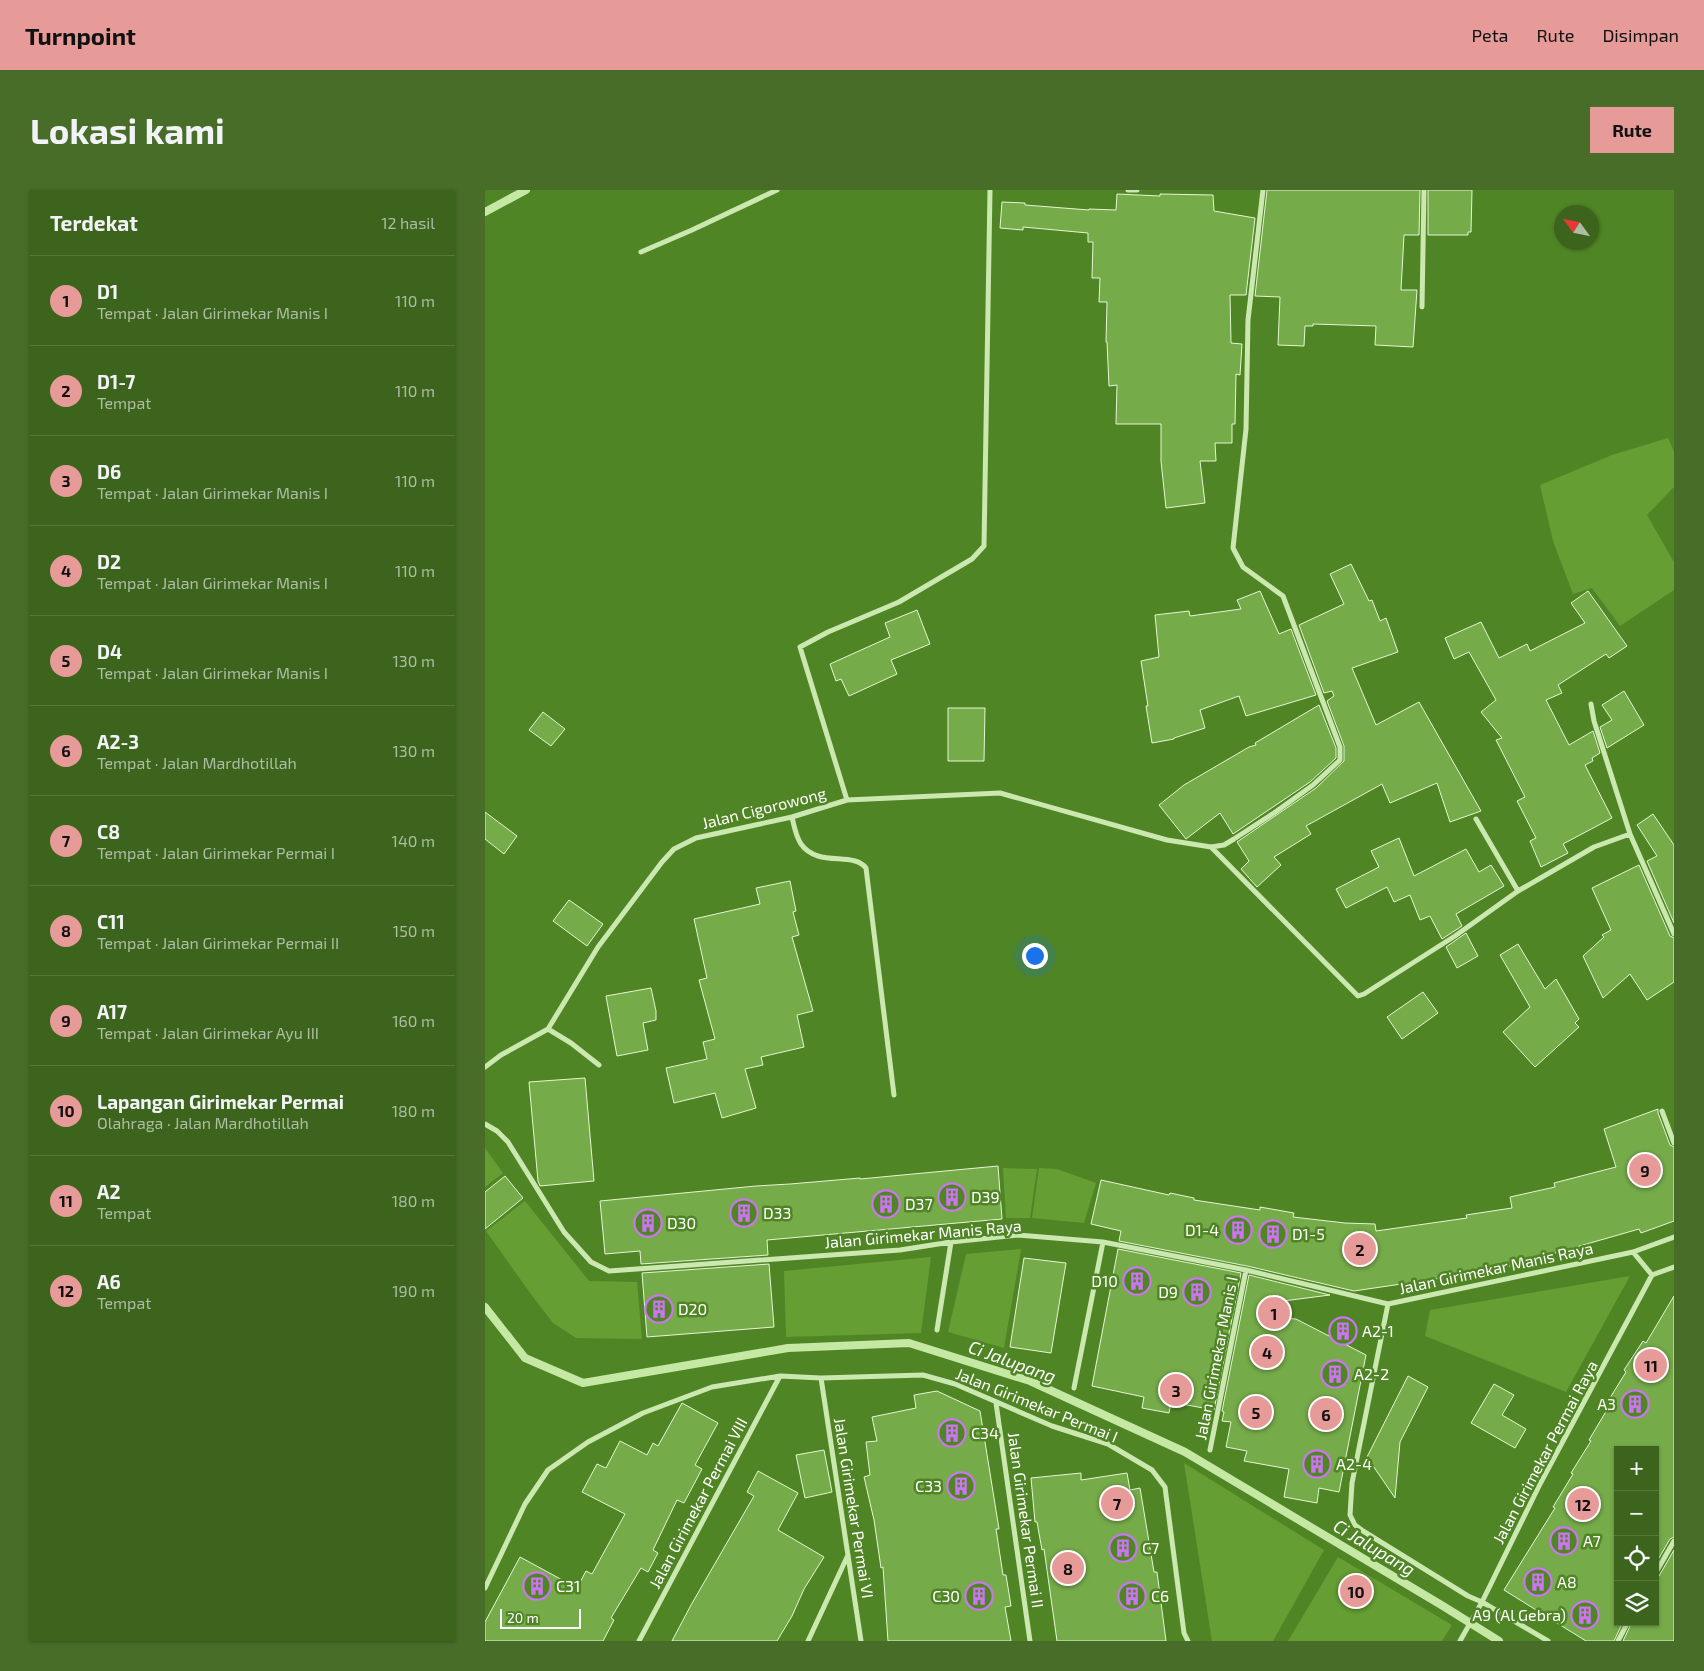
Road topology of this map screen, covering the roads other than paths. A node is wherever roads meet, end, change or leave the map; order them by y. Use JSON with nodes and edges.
{"nodes":[{"id":1,"x":777,"y":190,"type":"edge"},
{"id":2,"x":990,"y":190,"type":"edge"},
{"id":3,"x":1128,"y":190,"type":"edge"},
{"id":4,"x":1137,"y":190,"type":"edge"},
{"id":5,"x":1263,"y":190,"type":"edge"},
{"id":6,"x":1424,"y":190,"type":"edge"},
{"id":7,"x":641,"y":252,"type":"dead end"},
{"id":8,"x":1422,"y":307,"type":"dead end"},
{"id":9,"x":1591,"y":704,"type":"dead end"},
{"id":10,"x":847,"y":800,"type":"junction"},
{"id":11,"x":791,"y":817,"type":"junction"},
{"id":12,"x":1476,"y":819,"type":"dead end"},
{"id":13,"x":1631,"y":834,"type":"junction"},
{"id":14,"x":1211,"y":847,"type":"junction"},
{"id":15,"x":1518,"y":891,"type":"junction"},
{"id":16,"x":1674,"y":934,"type":"edge"},
{"id":17,"x":548,"y":1029,"type":"junction"},
{"id":18,"x":599,"y":1065,"type":"dead end"},
{"id":19,"x":485,"y":1067,"type":"edge"},
{"id":20,"x":894,"y":1095,"type":"dead end"},
{"id":21,"x":1662,"y":1111,"type":"dead end"},
{"id":22,"x":485,"y":1124,"type":"edge"},
{"id":23,"x":1674,"y":1142,"type":"edge"},
{"id":24,"x":1674,"y":1237,"type":"edge"},
{"id":25,"x":951,"y":1242,"type":"junction"},
{"id":26,"x":1103,"y":1242,"type":"junction"},
{"id":27,"x":1633,"y":1252,"type":"junction"},
{"id":28,"x":1674,"y":1267,"type":"edge"},
{"id":29,"x":1246,"y":1270,"type":"junction"},
{"id":30,"x":1653,"y":1275,"type":"junction"},
{"id":31,"x":1388,"y":1304,"type":"junction"},
{"id":32,"x":937,"y":1330,"type":"dead end"},
{"id":33,"x":780,"y":1376,"type":"junction"},
{"id":34,"x":821,"y":1378,"type":"junction"},
{"id":35,"x":1074,"y":1388,"type":"dead end"},
{"id":36,"x":996,"y":1403,"type":"junction"},
{"id":37,"x":1210,"y":1450,"type":"dead end"},
{"id":38,"x":1674,"y":1541,"type":"edge"},
{"id":39,"x":849,"y":1555,"type":"junction"},
{"id":40,"x":1659,"y":1567,"type":"edge"},
{"id":41,"x":485,"y":1588,"type":"edge"},
{"id":42,"x":1482,"y":1602,"type":"junction"},
{"id":43,"x":1626,"y":1626,"type":"edge"},
{"id":44,"x":1462,"y":1638,"type":"edge"},
{"id":45,"x":639,"y":1641,"type":"edge"},
{"id":46,"x":809,"y":1641,"type":"edge"},
{"id":47,"x":861,"y":1641,"type":"edge"},
{"id":48,"x":1030,"y":1641,"type":"edge"},
{"id":49,"x":1188,"y":1641,"type":"edge"},
{"id":50,"x":1548,"y":1641,"type":"edge"},
{"id":51,"x":1618,"y":1641,"type":"edge"}],
"edges":[{"from":1,"to":7,"type":"street"},
{"from":2,"to":10,"type":"street","name":"Jalan Cigorowong"},
{"from":3,"to":4,"type":"street"},
{"from":5,"to":14,"type":"street"},
{"from":6,"to":8,"type":"street"},
{"from":9,"to":13,"type":"street"},
{"from":10,"to":11,"type":"street","name":"Jalan Cigorowong"},
{"from":10,"to":14,"type":"street"},
{"from":11,"to":17,"type":"street","name":"Jalan Cigorowong"},
{"from":11,"to":20,"type":"street"},
{"from":12,"to":15,"type":"street"},
{"from":13,"to":15,"type":"street"},
{"from":13,"to":16,"type":"street"},
{"from":14,"to":15,"type":"street"},
{"from":17,"to":18,"type":"street"},
{"from":17,"to":19,"type":"street","name":"Jalan Cigorowong"},
{"from":21,"to":23,"type":"street"},
{"from":22,"to":25,"type":"street","name":"Jalan Girimekar Manis Raya"},
{"from":24,"to":27,"type":"street"},
{"from":25,"to":26,"type":"street","name":"Jalan Girimekar Manis Raya"},
{"from":25,"to":32,"type":"street"},
{"from":26,"to":29,"type":"street","name":"Jalan Girimekar Manis Raya"},
{"from":26,"to":35,"type":"street"},
{"from":27,"to":30,"type":"street"},
{"from":27,"to":31,"type":"street","name":"Jalan Girimekar Manis Raya"},
{"from":28,"to":30,"type":"street"},
{"from":29,"to":31,"type":"street","name":"Jalan Girimekar Manis Raya"},
{"from":29,"to":37,"type":"street","name":"Jalan Girimekar Manis I"},
{"from":30,"to":42,"type":"street","name":"Jalan Girimekar Permai Raya"},
{"from":31,"to":42,"type":"street"},
{"from":33,"to":34,"type":"street","name":"Jalan Girimekar Permai I"},
{"from":33,"to":41,"type":"street","name":"Jalan Girimekar Permai I"},
{"from":33,"to":45,"type":"street","name":"Jalan Girimekar Permai VIII"},
{"from":34,"to":36,"type":"street","name":"Jalan Girimekar Permai I"},
{"from":34,"to":39,"type":"street","name":"Jalan Girimekar Permai VI"},
{"from":36,"to":48,"type":"street","name":"Jalan Girimekar Permai II"},
{"from":36,"to":49,"type":"street","name":"Jalan Girimekar Permai I"},
{"from":38,"to":40,"type":"street"},
{"from":39,"to":46,"type":"street"},
{"from":39,"to":47,"type":"street","name":"Jalan Girimekar Permai VI"},
{"from":42,"to":44,"type":"street","name":"Jalan Girimekar Permai Raya"},
{"from":42,"to":50,"type":"street"},
{"from":43,"to":51,"type":"street"}]}
